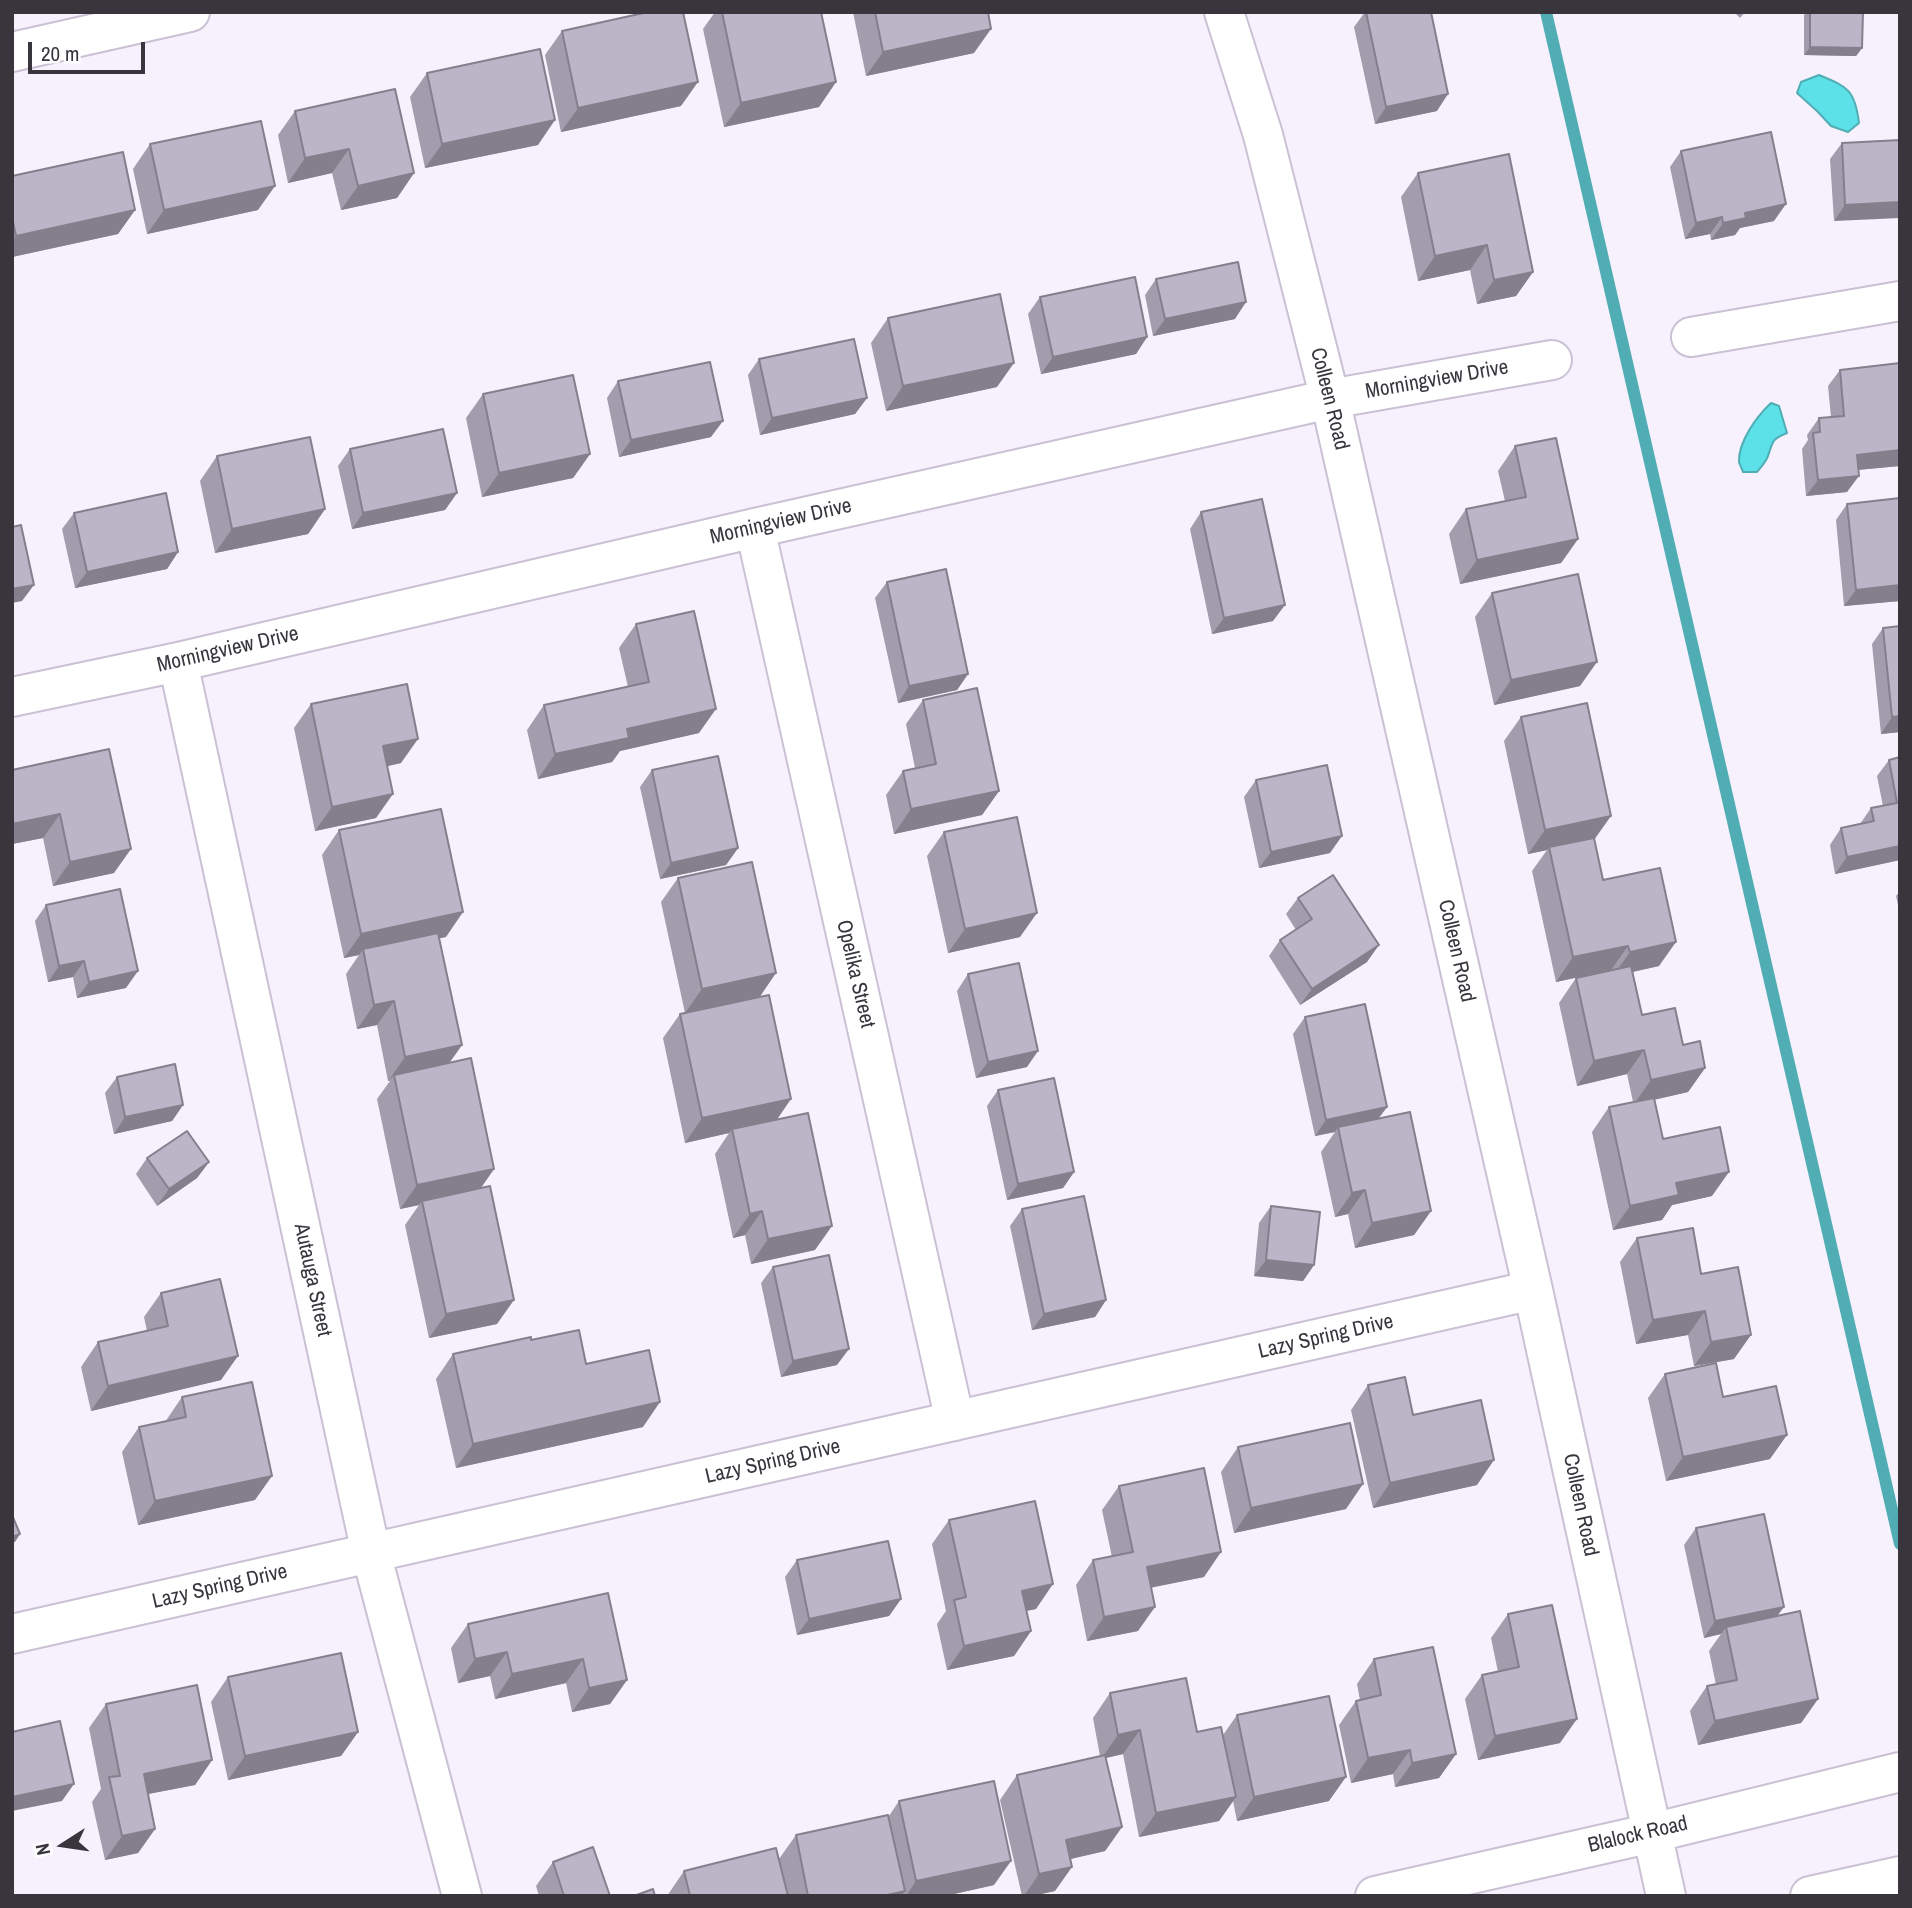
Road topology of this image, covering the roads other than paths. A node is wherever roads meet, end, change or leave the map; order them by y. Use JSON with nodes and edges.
{"nodes":[{"id":1,"x":190,"y":12,"type":"edge"},
{"id":2,"x":1224,"y":12,"type":"edge"},
{"id":3,"x":12,"y":52,"type":"edge"},
{"id":4,"x":1900,"y":301,"type":"edge"},
{"id":5,"x":1691,"y":337,"type":"dead end"},
{"id":6,"x":1552,"y":360,"type":"dead end"},
{"id":7,"x":1330,"y":399,"type":"junction"},
{"id":8,"x":755,"y":528,"type":"junction"},
{"id":9,"x":178,"y":662,"type":"junction"},
{"id":10,"x":12,"y":697,"type":"edge"},
{"id":11,"x":1533,"y":1290,"type":"junction"},
{"id":12,"x":955,"y":1421,"type":"junction"},
{"id":13,"x":371,"y":1553,"type":"junction"},
{"id":14,"x":12,"y":1634,"type":"edge"},
{"id":15,"x":1900,"y":1772,"type":"edge"},
{"id":16,"x":1652,"y":1833,"type":"junction"},
{"id":17,"x":1900,"y":1876,"type":"edge"},
{"id":18,"x":462,"y":1896,"type":"edge"},
{"id":19,"x":1375,"y":1896,"type":"edge"},
{"id":20,"x":1666,"y":1896,"type":"edge"},
{"id":21,"x":1810,"y":1896,"type":"edge"}],
"edges":[{"from":1,"to":3,"type":"street"},
{"from":2,"to":7,"type":"street","name":"Colleen Road"},
{"from":4,"to":5,"type":"street"},
{"from":6,"to":7,"type":"street","name":"Morningview Drive"},
{"from":7,"to":8,"type":"street","name":"Morningview Drive"},
{"from":7,"to":11,"type":"street","name":"Colleen Road"},
{"from":8,"to":9,"type":"street","name":"Morningview Drive"},
{"from":8,"to":12,"type":"street","name":"Opelika Street"},
{"from":9,"to":10,"type":"street","name":"Morningview Drive"},
{"from":9,"to":13,"type":"street","name":"Autauga Street"},
{"from":11,"to":12,"type":"street","name":"Lazy Spring Drive"},
{"from":11,"to":16,"type":"street","name":"Colleen Road"},
{"from":12,"to":13,"type":"street","name":"Lazy Spring Drive"},
{"from":13,"to":14,"type":"street","name":"Lazy Spring Drive"},
{"from":13,"to":18,"type":"street","name":"Autauga Street"},
{"from":15,"to":16,"type":"street","name":"Blalock Road"},
{"from":16,"to":19,"type":"street","name":"Blalock Road"},
{"from":16,"to":20,"type":"street","name":"Colleen Road"},
{"from":17,"to":21,"type":"street"}]}
